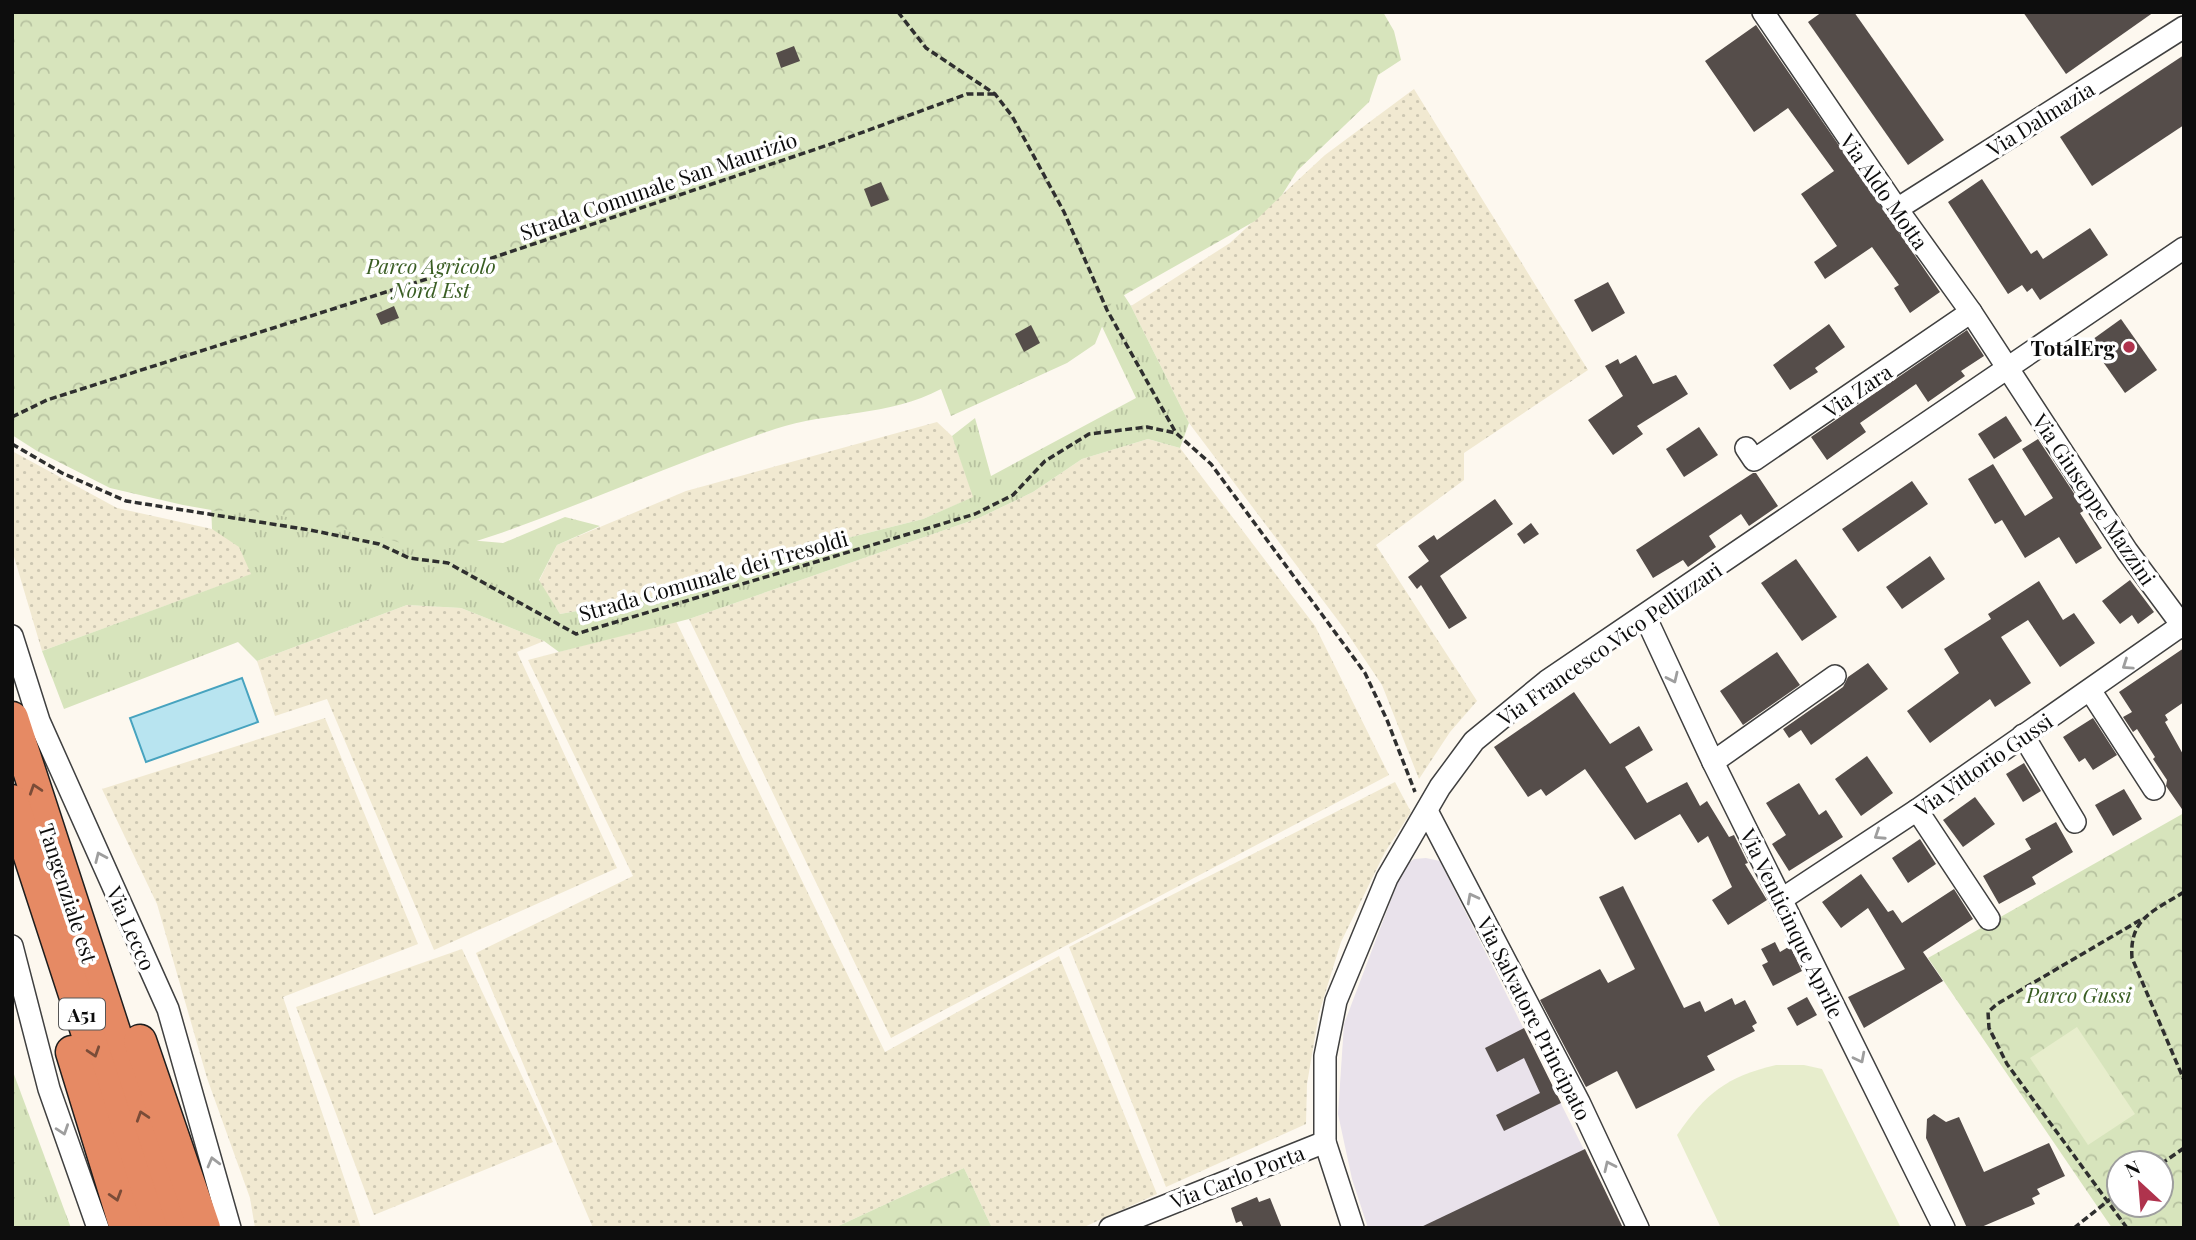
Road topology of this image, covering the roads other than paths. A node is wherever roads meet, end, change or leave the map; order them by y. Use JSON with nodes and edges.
{"nodes":[{"id":1,"x":1766,"y":13,"type":"edge"},
{"id":2,"x":2184,"y":27,"type":"edge"},
{"id":3,"x":1897,"y":209,"type":"junction"},
{"id":4,"x":2184,"y":248,"type":"edge"},
{"id":5,"x":1971,"y":312,"type":"junction"},
{"id":6,"x":2009,"y":369,"type":"junction"},
{"id":7,"x":1746,"y":448,"type":"dead end"},
{"id":8,"x":1644,"y":616,"type":"junction"},
{"id":9,"x":2183,"y":626,"type":"edge"},
{"id":10,"x":12,"y":636,"type":"edge"},
{"id":11,"x":1835,"y":676,"type":"dead end"},
{"id":12,"x":2090,"y":690,"type":"junction"},
{"id":13,"x":12,"y":718,"type":"edge"},
{"id":14,"x":2022,"y":735,"type":"junction"},
{"id":15,"x":1713,"y":762,"type":"junction"},
{"id":16,"x":2154,"y":789,"type":"dead end"},
{"id":17,"x":12,"y":801,"type":"edge"},
{"id":18,"x":1917,"y":810,"type":"junction"},
{"id":19,"x":1427,"y":811,"type":"junction"},
{"id":20,"x":2075,"y":822,"type":"dead end"},
{"id":21,"x":45,"y":860,"type":"junction"},
{"id":22,"x":1782,"y":900,"type":"junction"},
{"id":23,"x":1990,"y":919,"type":"dead end"},
{"id":24,"x":12,"y":946,"type":"edge"},
{"id":25,"x":1325,"y":1142,"type":"junction"},
{"id":26,"x":1161,"y":1217,"type":"edge"},
{"id":27,"x":98,"y":1228,"type":"edge"},
{"id":28,"x":125,"y":1228,"type":"edge"},
{"id":29,"x":151,"y":1228,"type":"edge"},
{"id":30,"x":178,"y":1228,"type":"edge"},
{"id":31,"x":204,"y":1228,"type":"edge"},
{"id":32,"x":230,"y":1228,"type":"edge"},
{"id":33,"x":1110,"y":1228,"type":"edge"},
{"id":34,"x":1353,"y":1228,"type":"edge"},
{"id":35,"x":1638,"y":1228,"type":"edge"},
{"id":36,"x":1944,"y":1228,"type":"edge"}],
"edges":[{"from":1,"to":3,"type":"street","name":"Via Aldo Motta"},
{"from":2,"to":3,"type":"street","name":"Via Dalmazia"},
{"from":3,"to":5,"type":"street","name":"Via Aldo Motta"},
{"from":4,"to":6,"type":"street","name":"Via Francesco Vico Pellizzari"},
{"from":5,"to":6,"type":"street","name":"Via Aldo Motta"},
{"from":5,"to":7,"type":"street","name":"Via Zara"},
{"from":6,"to":8,"type":"street","name":"Via Francesco Vico Pellizzari"},
{"from":6,"to":9,"type":"street","name":"Via Giuseppe Mazzini"},
{"from":8,"to":15,"type":"street","name":"Via Venticinque Aprile","one_way":true},
{"from":8,"to":19,"type":"street","name":"Via Francesco Vico Pellizzari"},
{"from":9,"to":12,"type":"street","name":"Via Vittorio Gussi","one_way":true},
{"from":32,"to":10,"type":"street","name":"Via Lecco","one_way":true},
{"from":11,"to":15,"type":"street"},
{"from":12,"to":14,"type":"street","name":"Via Vittorio Gussi"},
{"from":12,"to":16,"type":"street"},
{"from":21,"to":13,"type":"highway","name":"Tangenziale est","number":"A51","one_way":true},
{"from":14,"to":18,"type":"street","name":"Via Vittorio Gussi"},
{"from":14,"to":20,"type":"street"},
{"from":15,"to":22,"type":"street","name":"Via Venticinque Aprile"},
{"from":17,"to":21,"type":"highway","name":"Tangenziale est","number":"A51"},
{"from":18,"to":22,"type":"street","name":"Via Vittorio Gussi","one_way":true},
{"from":18,"to":23,"type":"street"},
{"from":19,"to":25,"type":"street","name":"Via Francesco Vico Pellizzari"},
{"from":35,"to":19,"type":"street","name":"Via Salvatore Principato","one_way":true},
{"from":21,"to":28,"type":"highway","one_way":true},
{"from":21,"to":29,"type":"highway","name":"Tangenziale est","number":"A51","one_way":true},
{"from":30,"to":21,"type":"highway","name":"Tangenziale est","number":"A51","one_way":true},
{"from":21,"to":31,"type":"highway"},
{"from":22,"to":36,"type":"street","name":"Via Venticinque Aprile","one_way":true},
{"from":24,"to":27,"type":"street","one_way":true},
{"from":25,"to":26,"type":"street","name":"Via Carlo Porta"},
{"from":25,"to":34,"type":"street","name":"Via Francesco Vico Pellizzari"},
{"from":26,"to":33,"type":"street","name":"Via Carlo Porta"}]}
